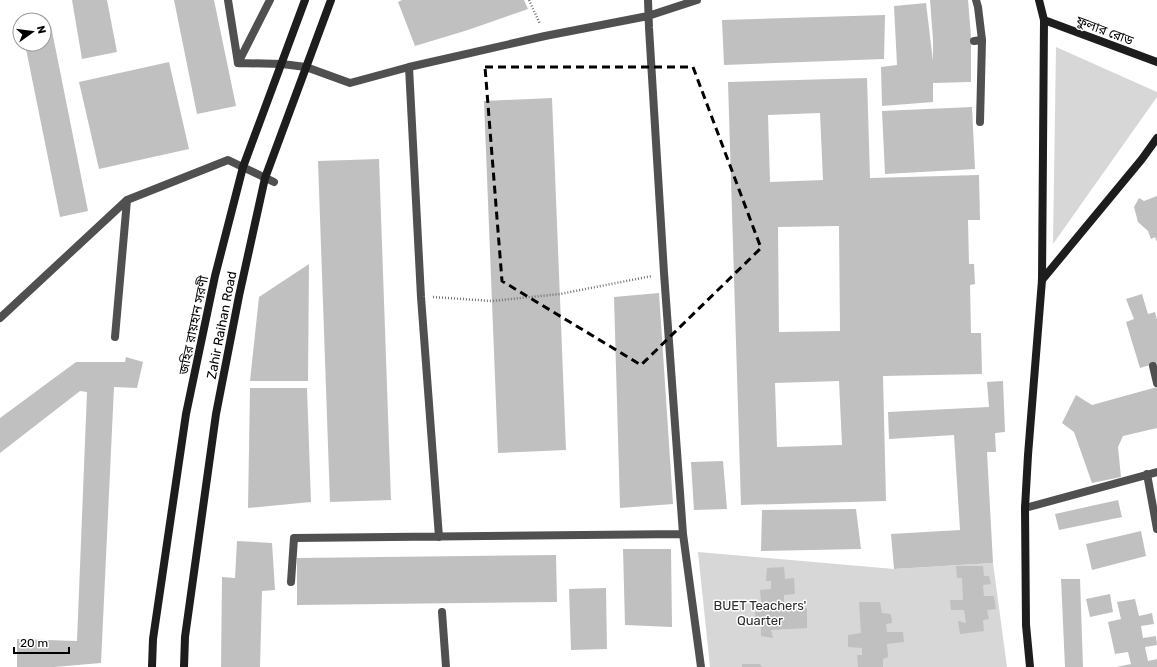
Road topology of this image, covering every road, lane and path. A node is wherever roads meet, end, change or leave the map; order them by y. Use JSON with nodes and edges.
{"nodes":[{"id":1,"x":228,"y":0,"type":"edge"},
{"id":2,"x":270,"y":0,"type":"edge"},
{"id":3,"x":305,"y":0,"type":"edge"},
{"id":4,"x":331,"y":0,"type":"edge"},
{"id":5,"x":529,"y":0,"type":"edge"},
{"id":6,"x":648,"y":0,"type":"edge"},
{"id":7,"x":697,"y":0,"type":"edge"},
{"id":8,"x":976,"y":0,"type":"edge"},
{"id":9,"x":1039,"y":0,"type":"edge"},
{"id":10,"x":648,"y":16,"type":"junction"},
{"id":11,"x":1044,"y":20,"type":"junction"},
{"id":12,"x":545,"y":36,"type":"junction"},
{"id":13,"x":1157,"y":62,"type":"edge"},
{"id":14,"x":238,"y":63,"type":"junction"},
{"id":15,"x":282,"y":64,"type":"junction"},
{"id":16,"x":306,"y":66,"type":"junction"},
{"id":17,"x":409,"y":67,"type":"junction"},
{"id":18,"x":980,"y":122,"type":"dead end"},
{"id":19,"x":1157,"y":138,"type":"edge"},
{"id":20,"x":243,"y":167,"type":"junction"},
{"id":21,"x":265,"y":178,"type":"junction"},
{"id":22,"x":274,"y":182,"type":"dead end"},
{"id":23,"x":127,"y":200,"type":"junction"},
{"id":24,"x":664,"y":274,"type":"junction"},
{"id":25,"x":1042,"y":280,"type":"junction"},
{"id":26,"x":421,"y":297,"type":"junction"},
{"id":27,"x":0,"y":318,"type":"edge"},
{"id":28,"x":114,"y":337,"type":"dead end"},
{"id":29,"x":1153,"y":366,"type":"dead end"},
{"id":30,"x":1157,"y":383,"type":"edge"},
{"id":31,"x":1157,"y":472,"type":"edge"},
{"id":32,"x":1147,"y":474,"type":"junction"},
{"id":33,"x":1026,"y":508,"type":"junction"},
{"id":34,"x":1157,"y":529,"type":"edge"},
{"id":35,"x":683,"y":534,"type":"junction"},
{"id":36,"x":439,"y":537,"type":"junction"},
{"id":37,"x":291,"y":582,"type":"dead end"},
{"id":38,"x":442,"y":612,"type":"dead end"},
{"id":39,"x":152,"y":667,"type":"edge"},
{"id":40,"x":184,"y":667,"type":"edge"},
{"id":41,"x":446,"y":667,"type":"edge"},
{"id":42,"x":701,"y":667,"type":"edge"},
{"id":43,"x":1030,"y":667,"type":"edge"}],
"edges":[{"from":1,"to":14,"type":"street"},
{"from":2,"to":14,"type":"street"},
{"from":3,"to":15,"type":"main road","name":"জহির রায়হান সরণী"},
{"from":4,"to":16,"type":"main road","name":"Zahir Raihan Road"},
{"from":5,"to":12,"type":"path"},
{"from":6,"to":10,"type":"street"},
{"from":7,"to":10,"type":"street"},
{"from":8,"to":18,"type":"street"},
{"from":9,"to":11,"type":"main road"},
{"from":10,"to":12,"type":"street"},
{"from":10,"to":24,"type":"street"},
{"from":11,"to":13,"type":"main road","name":"ফুলার রোড"},
{"from":11,"to":25,"type":"main road"},
{"from":12,"to":17,"type":"street"},
{"from":14,"to":15,"type":"street"},
{"from":15,"to":16,"type":"street"},
{"from":15,"to":20,"type":"main road","name":"জহির রায়হান সরণী"},
{"from":16,"to":17,"type":"street"},
{"from":16,"to":21,"type":"main road","name":"Zahir Raihan Road"},
{"from":17,"to":26,"type":"street"},
{"from":19,"to":25,"type":"main road"},
{"from":20,"to":21,"type":"street"},
{"from":20,"to":23,"type":"street"},
{"from":20,"to":39,"type":"main road","name":"জহির রায়হান সরণী"},
{"from":21,"to":22,"type":"street"},
{"from":21,"to":40,"type":"main road","name":"Zahir Raihan Road"},
{"from":23,"to":27,"type":"street"},
{"from":23,"to":28,"type":"street"},
{"from":24,"to":26,"type":"path"},
{"from":24,"to":35,"type":"street"},
{"from":25,"to":33,"type":"main road"},
{"from":26,"to":36,"type":"street"},
{"from":29,"to":30,"type":"street"},
{"from":31,"to":32,"type":"street"},
{"from":32,"to":33,"type":"street"},
{"from":32,"to":34,"type":"street"},
{"from":33,"to":43,"type":"main road"},
{"from":35,"to":36,"type":"street"},
{"from":35,"to":42,"type":"street"},
{"from":36,"to":37,"type":"street"},
{"from":38,"to":41,"type":"street"}]}
